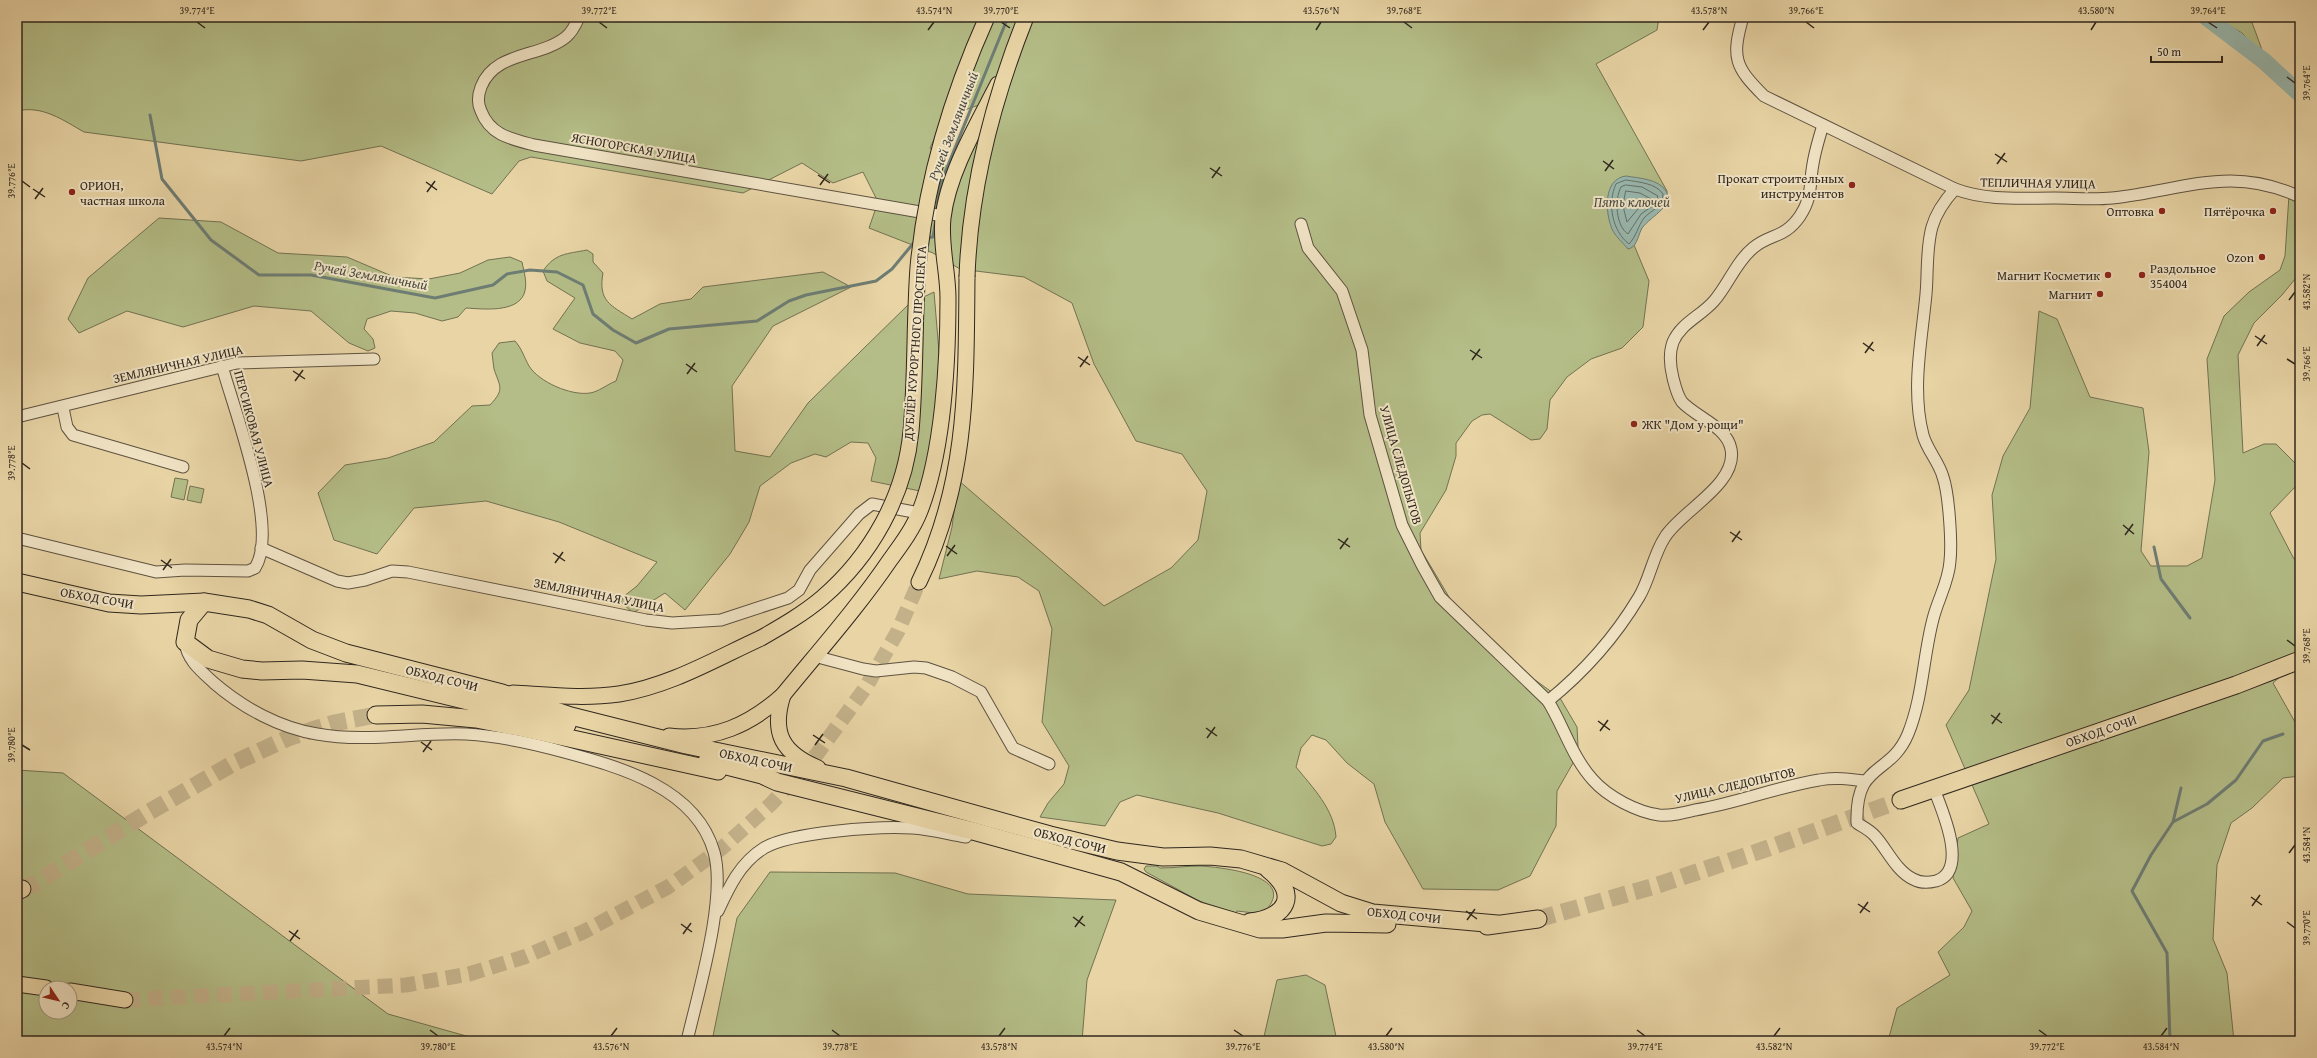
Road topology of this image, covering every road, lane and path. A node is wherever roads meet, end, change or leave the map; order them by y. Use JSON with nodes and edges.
{"nodes":[{"id":1,"x":579,"y":17,"type":"edge"},
{"id":2,"x":987,"y":17,"type":"edge"},
{"id":3,"x":1026,"y":17,"type":"edge"},
{"id":4,"x":1034,"y":17,"type":"edge"},
{"id":5,"x":1743,"y":17,"type":"edge"},
{"id":6,"x":1823,"y":125,"type":"junction"},
{"id":7,"x":1955,"y":189,"type":"junction"},
{"id":8,"x":2300,"y":197,"type":"edge"},
{"id":9,"x":943,"y":216,"type":"junction"},
{"id":10,"x":1301,"y":224,"type":"dead end"},
{"id":11,"x":374,"y":359,"type":"dead end"},
{"id":12,"x":222,"y":366,"type":"junction"},
{"id":13,"x":63,"y":408,"type":"junction"},
{"id":14,"x":17,"y":417,"type":"edge"},
{"id":15,"x":183,"y":467,"type":"dead end"},
{"id":16,"x":919,"y":513,"type":"junction"},
{"id":17,"x":17,"y":538,"type":"edge"},
{"id":18,"x":261,"y":548,"type":"junction"},
{"id":19,"x":17,"y":582,"type":"edge"},
{"id":20,"x":919,"y":582,"type":"tunnel mouth"},
{"id":21,"x":204,"y":602,"type":"junction"},
{"id":22,"x":185,"y":642,"type":"junction"},
{"id":23,"x":814,"y":656,"type":"junction"},
{"id":24,"x":2300,"y":660,"type":"edge"},
{"id":25,"x":502,"y":693,"type":"junction"},
{"id":26,"x":783,"y":695,"type":"junction"},
{"id":27,"x":1548,"y":701,"type":"junction"},
{"id":28,"x":376,"y":715,"type":"tunnel mouth"},
{"id":29,"x":650,"y":734,"type":"junction"},
{"id":30,"x":1049,"y":764,"type":"dead end"},
{"id":31,"x":846,"y":778,"type":"junction"},
{"id":32,"x":1864,"y":781,"type":"junction"},
{"id":33,"x":777,"y":782,"type":"junction"},
{"id":34,"x":1934,"y":789,"type":"junction"},
{"id":35,"x":1901,"y":800,"type":"tunnel mouth"},
{"id":36,"x":1003,"y":840,"type":"junction"},
{"id":37,"x":1262,"y":866,"type":"junction"},
{"id":38,"x":714,"y":919,"type":"junction"},
{"id":39,"x":1538,"y":919,"type":"tunnel mouth"},
{"id":40,"x":1240,"y":924,"type":"junction"},
{"id":41,"x":1497,"y":924,"type":"junction"},
{"id":42,"x":17,"y":984,"type":"edge"},
{"id":43,"x":38,"y":987,"type":"edge"},
{"id":44,"x":78,"y":992,"type":"edge"},
{"id":45,"x":124,"y":1000,"type":"tunnel mouth"},
{"id":46,"x":687,"y":1041,"type":"edge"}],
"edges":[{"from":1,"to":9,"type":"street","name":"ЯСНОГОРСКАЯ УЛИЦА"},
{"from":2,"to":25,"type":"main road","name":"ДУБЛЁР КУРОРТНОГО ПРОСПЕКТА","bridge":true},
{"from":3,"to":20,"type":"main road","bridge":true},
{"from":4,"to":9,"type":"main road"},
{"from":5,"to":6,"type":"street","name":"ТЕПЛИЧНАЯ УЛИЦА"},
{"from":6,"to":7,"type":"street","name":"ТЕПЛИЧНАЯ УЛИЦА"},
{"from":6,"to":27,"type":"street"},
{"from":7,"to":8,"type":"street","name":"ТЕПЛИЧНАЯ УЛИЦА"},
{"from":7,"to":32,"type":"street"},
{"from":9,"to":16,"type":"main road"},
{"from":10,"to":27,"type":"street","name":"УЛИЦА СЛЕДОПЫТОВ"},
{"from":11,"to":12,"type":"street","name":"ЗЕМЛЯНИЧНАЯ УЛИЦА"},
{"from":12,"to":13,"type":"street","name":"ЗЕМЛЯНИЧНАЯ УЛИЦА"},
{"from":12,"to":18,"type":"street","name":"ПЕРСИКОВАЯ УЛИЦА"},
{"from":13,"to":14,"type":"street","name":"ЗЕМЛЯНИЧНАЯ УЛИЦА"},
{"from":13,"to":15,"type":"street"},
{"from":16,"to":18,"type":"street","name":"ЗЕМЛЯНИЧНАЯ УЛИЦА"},
{"from":16,"to":23,"type":"main road"},
{"from":17,"to":18,"type":"street","name":"ПЕРСИКОВАЯ УЛИЦА"},
{"from":19,"to":21,"type":"highway","name":"ОБХОД СОЧИ"},
{"from":21,"to":22,"type":"highway"},
{"from":21,"to":25,"type":"highway","name":"ОБХОД СОЧИ"},
{"from":22,"to":33,"type":"highway"},
{"from":22,"to":38,"type":"street"},
{"from":23,"to":26,"type":"main road"},
{"from":23,"to":30,"type":"street"},
{"from":24,"to":34,"type":"highway","name":"ОБХОД СОЧИ"},
{"from":25,"to":29,"type":"highway","name":"ОБХОД СОЧИ"},
{"from":26,"to":29,"type":"main road"},
{"from":26,"to":31,"type":"main road"},
{"from":27,"to":32,"type":"street","name":"УЛИЦА СЛЕДОПЫТОВ"},
{"from":28,"to":33,"type":"highway"},
{"from":29,"to":31,"type":"highway","name":"ОБХОД СОЧИ"},
{"from":31,"to":37,"type":"highway","name":"ОБХОД СОЧИ"},
{"from":32,"to":34,"type":"street"},
{"from":33,"to":36,"type":"highway","name":"ОБХОД СОЧИ"},
{"from":34,"to":35,"type":"highway","name":"ОБХОД СОЧИ"},
{"from":36,"to":38,"type":"street"},
{"from":36,"to":40,"type":"highway","name":"ОБХОД СОЧИ"},
{"from":37,"to":40,"type":"highway"},
{"from":37,"to":41,"type":"highway","name":"ОБХОД СОЧИ"},
{"from":38,"to":46,"type":"street"},
{"from":39,"to":41,"type":"highway","name":"ОБХОД СОЧИ"},
{"from":40,"to":41,"type":"highway","name":"ОБХОД СОЧИ"},
{"from":42,"to":43,"type":"main road"},
{"from":44,"to":45,"type":"main road"}]}
